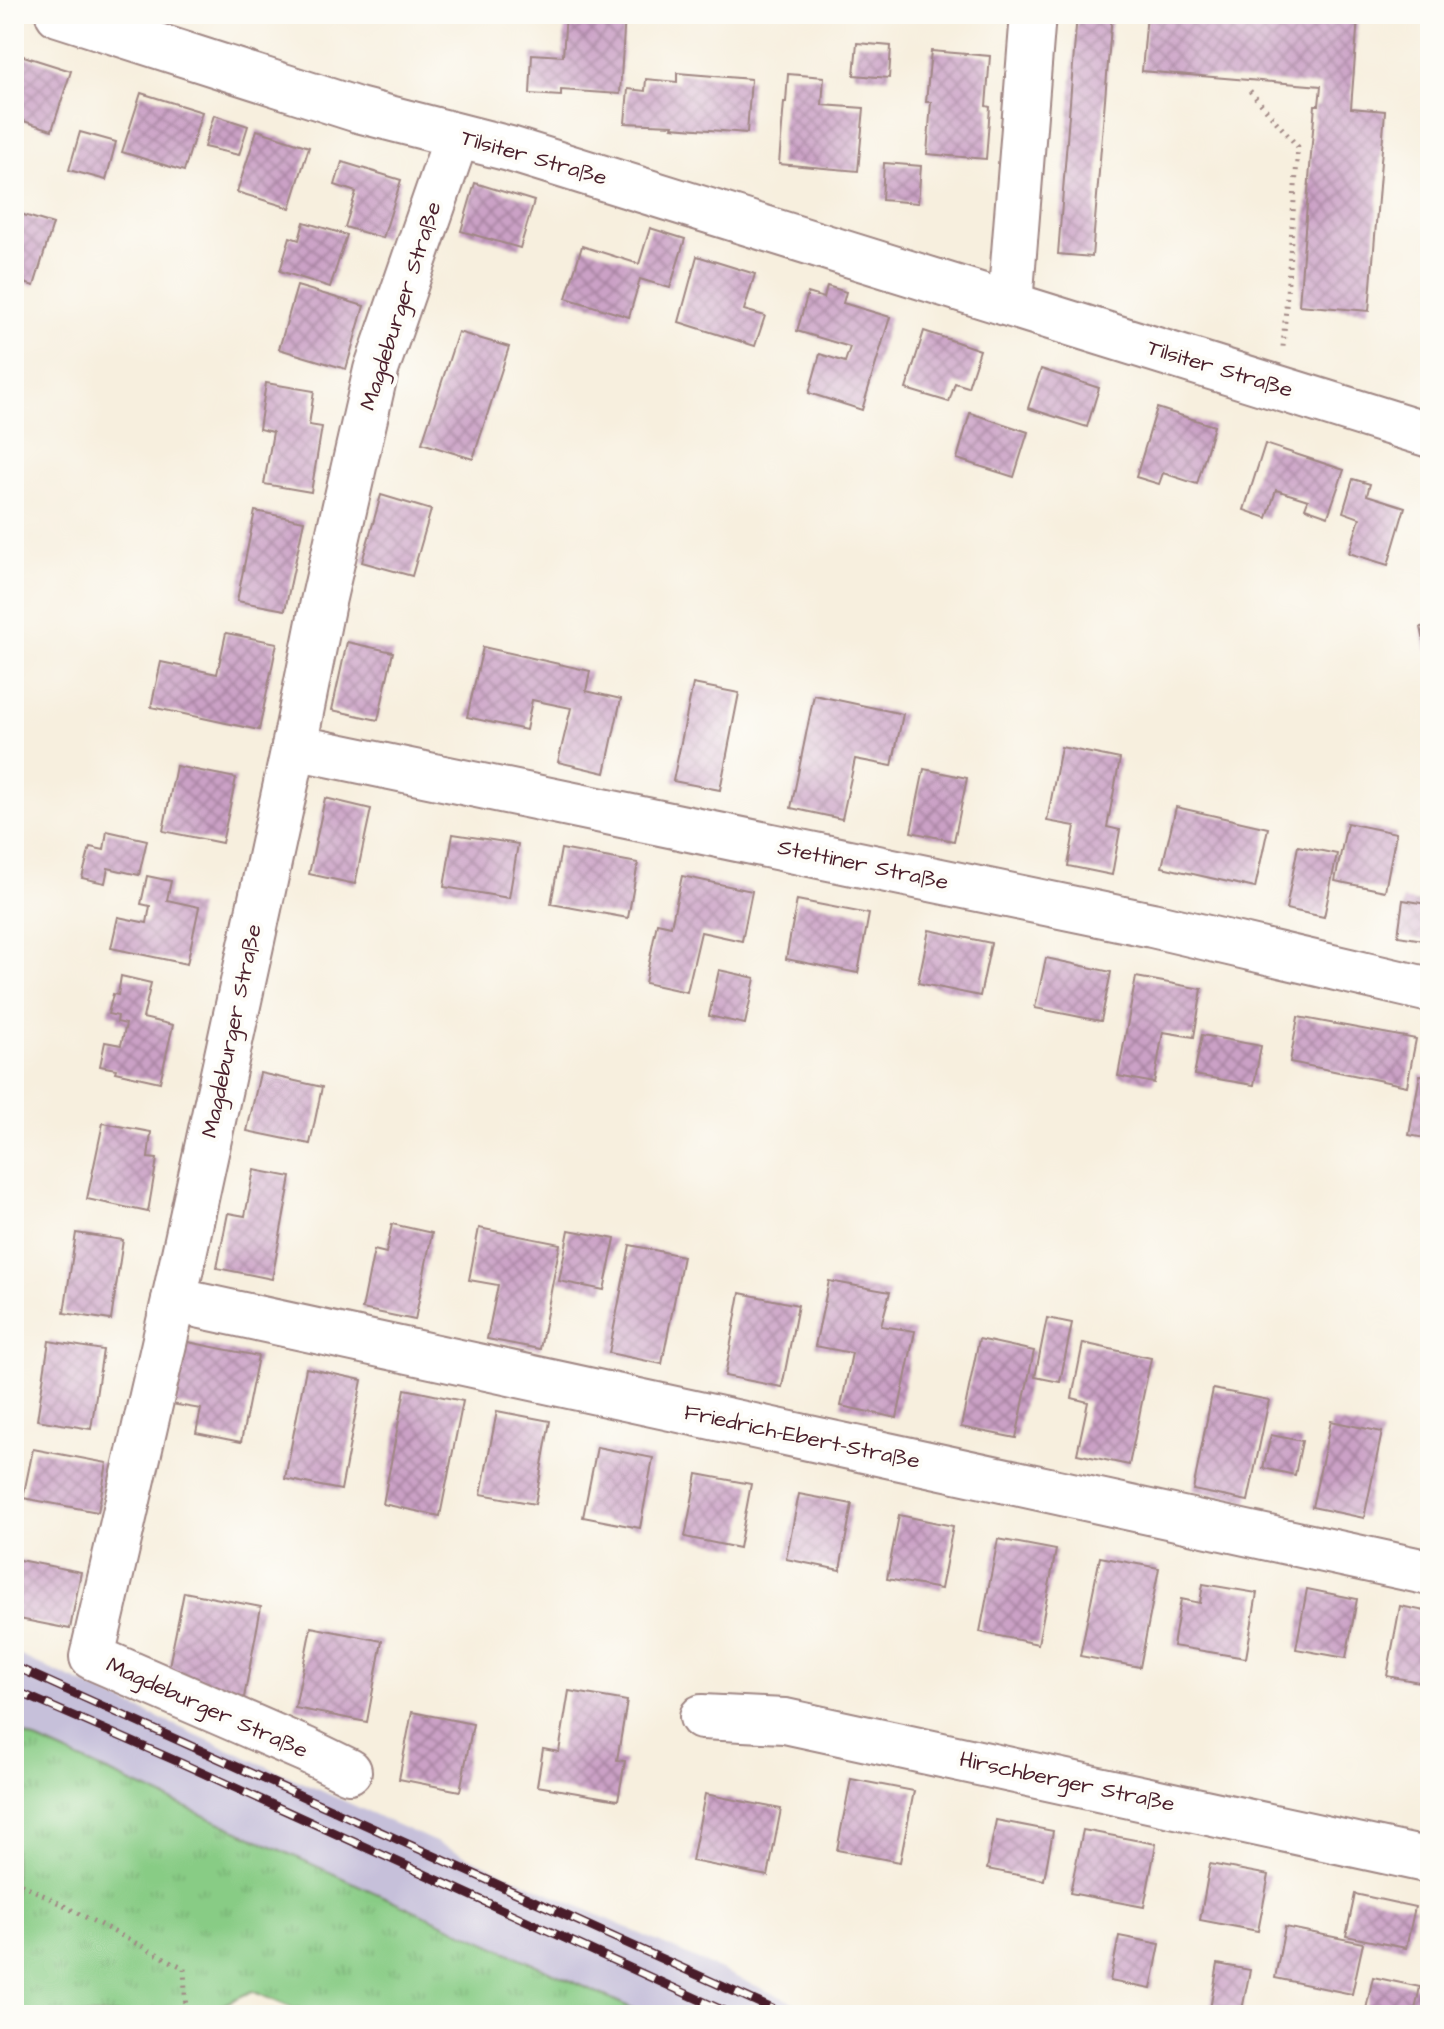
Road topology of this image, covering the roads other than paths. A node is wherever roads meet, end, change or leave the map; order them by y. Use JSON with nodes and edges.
{"nodes":[{"id":1,"x":58,"y":14,"type":"edge"},
{"id":2,"x":1033,"y":14,"type":"edge"},
{"id":3,"x":457,"y":136,"type":"junction"},
{"id":4,"x":1010,"y":304,"type":"junction"},
{"id":5,"x":1430,"y":435,"type":"edge"},
{"id":6,"x":294,"y":747,"type":"junction"},
{"id":7,"x":1430,"y":990,"type":"edge"},
{"id":8,"x":174,"y":1300,"type":"junction"},
{"id":9,"x":1430,"y":1573,"type":"edge"},
{"id":10,"x":702,"y":1717,"type":"dead end"},
{"id":11,"x":349,"y":1771,"type":"dead end"},
{"id":12,"x":1430,"y":1861,"type":"edge"}],
"edges":[{"from":1,"to":3,"type":"street","name":"Tilsiter Straße"},
{"from":2,"to":4,"type":"street"},
{"from":3,"to":4,"type":"street","name":"Tilsiter Straße"},
{"from":3,"to":6,"type":"street","name":"Magdeburger Straße"},
{"from":4,"to":5,"type":"street","name":"Tilsiter Straße"},
{"from":6,"to":7,"type":"street","name":"Stettiner Straße"},
{"from":6,"to":8,"type":"street","name":"Magdeburger Straße"},
{"from":8,"to":9,"type":"street","name":"Friedrich-Ebert-Straße"},
{"from":8,"to":11,"type":"street","name":"Magdeburger Straße"},
{"from":10,"to":12,"type":"street","name":"Hirschberger Straße"}]}
